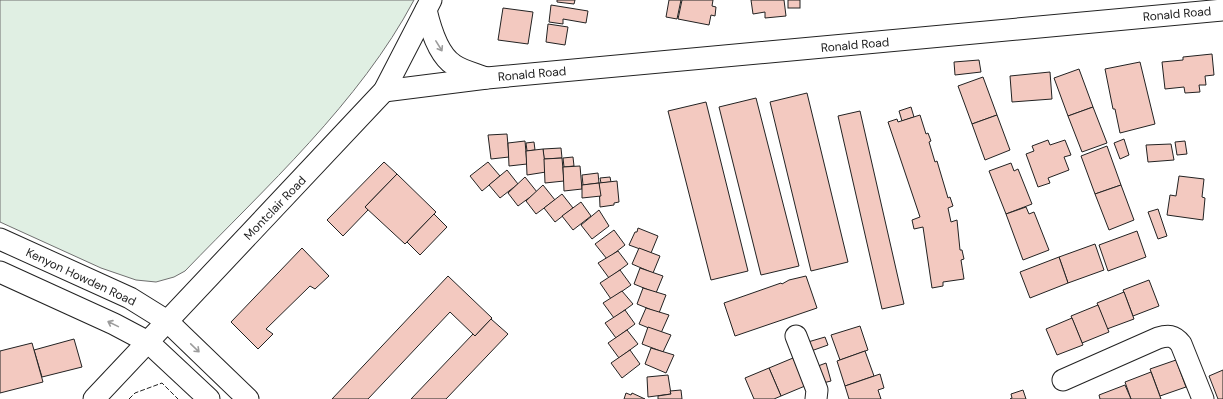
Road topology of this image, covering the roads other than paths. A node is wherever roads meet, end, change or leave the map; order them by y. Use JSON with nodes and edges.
{"nodes":[{"id":1,"x":429,"y":5,"type":"edge"},
{"id":2,"x":1200,"y":6,"type":"edge"},
{"id":3,"x":1223,"y":10,"type":"edge"},
{"id":4,"x":487,"y":78,"type":"junction"},
{"id":5,"x":384,"y":91,"type":"junction"},
{"id":6,"x":0,"y":239,"type":"edge"},
{"id":7,"x":0,"y":272,"type":"edge"},
{"id":8,"x":167,"y":321,"type":"junction"},
{"id":9,"x":796,"y":336,"type":"dead end"},
{"id":10,"x":148,"y":342,"type":"junction"},
{"id":11,"x":1064,"y":380,"type":"dead end"},
{"id":12,"x":94,"y":399,"type":"edge"},
{"id":13,"x":209,"y":399,"type":"edge"},
{"id":14,"x":248,"y":399,"type":"edge"},
{"id":15,"x":816,"y":399,"type":"edge"},
{"id":16,"x":1203,"y":399,"type":"edge"}],
"edges":[{"from":1,"to":4,"type":"street","name":"Ronald Road","one_way":true},
{"from":1,"to":5,"type":"street","name":"Montclair Road"},
{"from":2,"to":3,"type":"street","name":"Ronald Road"},
{"from":2,"to":4,"type":"street","name":"Ronald Road"},
{"from":4,"to":5,"type":"street","name":"Ronald Road"},
{"from":5,"to":8,"type":"street","name":"Montclair Road"},
{"from":6,"to":8,"type":"street","name":"Kenyon Howden Road"},
{"from":10,"to":7,"type":"street","one_way":true},
{"from":8,"to":10,"type":"street","name":"Montclair Road"},
{"from":8,"to":14,"type":"street","name":"Kenyon Howden Road","one_way":true},
{"from":9,"to":15,"type":"street"},
{"from":10,"to":12,"type":"street","name":"Montclair Road"},
{"from":10,"to":13,"type":"street"},
{"from":11,"to":16,"type":"street"}]}
